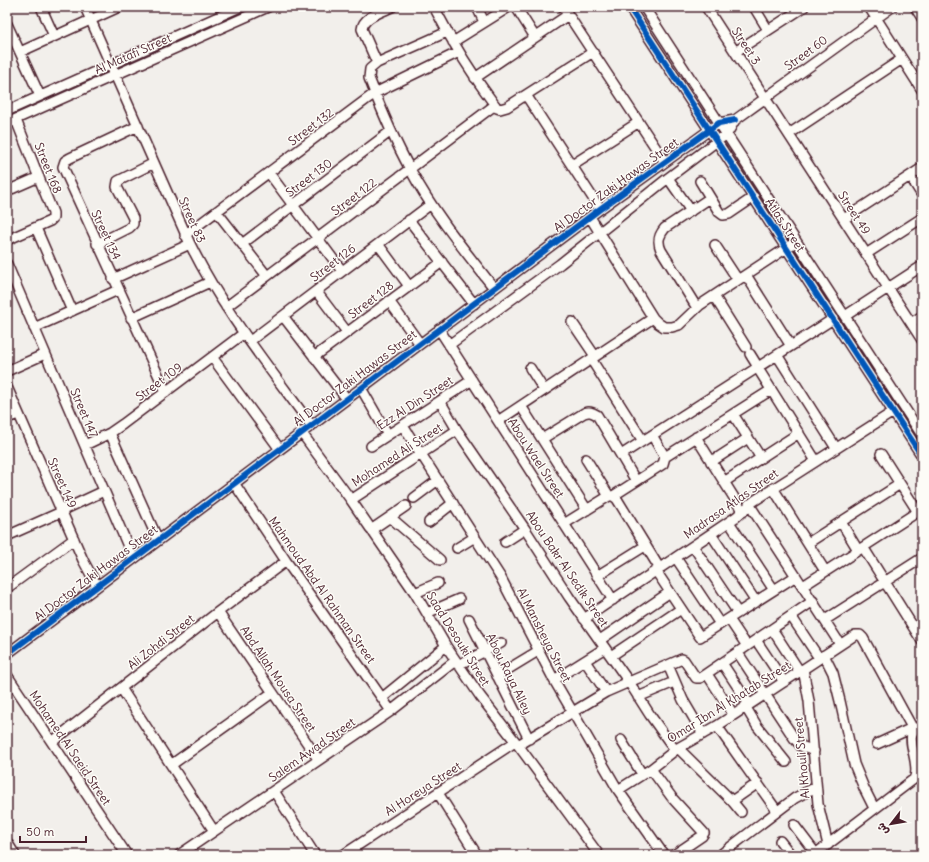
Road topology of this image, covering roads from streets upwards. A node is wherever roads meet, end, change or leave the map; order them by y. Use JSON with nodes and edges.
{"nodes":[{"id":1,"x":41,"y":7,"type":"edge"},
{"id":2,"x":85,"y":7,"type":"edge"},
{"id":3,"x":119,"y":7,"type":"edge"},
{"id":4,"x":240,"y":7,"type":"edge"},
{"id":5,"x":268,"y":7,"type":"edge"},
{"id":6,"x":392,"y":7,"type":"edge"},
{"id":7,"x":434,"y":7,"type":"edge"},
{"id":8,"x":477,"y":7,"type":"edge"},
{"id":9,"x":509,"y":7,"type":"edge"},
{"id":10,"x":516,"y":7,"type":"edge"},
{"id":11,"x":563,"y":7,"type":"edge"},
{"id":12,"x":629,"y":7,"type":"edge"},
{"id":13,"x":644,"y":7,"type":"edge"},
{"id":14,"x":706,"y":7,"type":"edge"},
{"id":15,"x":754,"y":7,"type":"edge"},
{"id":16,"x":804,"y":7,"type":"edge"},
{"id":17,"x":868,"y":7,"type":"edge"},
{"id":18,"x":892,"y":7,"type":"edge"},
{"id":19,"x":914,"y":7,"type":"edge"},
{"id":20,"x":568,"y":15,"type":"junction"},
{"id":21,"x":875,"y":18,"type":"junction"},
{"id":22,"x":922,"y":18,"type":"edge"},
{"id":23,"x":91,"y":19,"type":"junction"},
{"id":24,"x":484,"y":22,"type":"junction"},
{"id":25,"x":7,"y":24,"type":"edge"},
{"id":26,"x":768,"y":30,"type":"junction"},
{"id":27,"x":447,"y":32,"type":"junction"},
{"id":28,"x":54,"y":36,"type":"junction"},
{"id":29,"x":535,"y":37,"type":"junction"},
{"id":30,"x":453,"y":42,"type":"junction"},
{"id":31,"x":20,"y":52,"type":"junction"},
{"id":32,"x":459,"y":52,"type":"junction"},
{"id":33,"x":593,"y":52,"type":"junction"},
{"id":34,"x":735,"y":52,"type":"junction"},
{"id":35,"x":902,"y":59,"type":"junction"},
{"id":36,"x":377,"y":63,"type":"junction"},
{"id":37,"x":111,"y":65,"type":"junction"},
{"id":38,"x":115,"y":74,"type":"junction"},
{"id":39,"x":918,"y":77,"type":"edge"},
{"id":40,"x":475,"y":78,"type":"junction"},
{"id":41,"x":922,"y":90,"type":"edge"},
{"id":42,"x":375,"y":93,"type":"junction"},
{"id":43,"x":526,"y":95,"type":"junction"},
{"id":44,"x":40,"y":96,"type":"junction"},
{"id":45,"x":765,"y":98,"type":"junction"},
{"id":46,"x":495,"y":105,"type":"junction"},
{"id":47,"x":7,"y":111,"type":"edge"},
{"id":48,"x":735,"y":120,"type":"junction"},
{"id":49,"x":11,"y":121,"type":"edge"},
{"id":50,"x":639,"y":122,"type":"junction"},
{"id":51,"x":719,"y":123,"type":"junction"},
{"id":52,"x":138,"y":126,"type":"junction"},
{"id":53,"x":710,"y":130,"type":"junction"},
{"id":54,"x":391,"y":131,"type":"junction"},
{"id":55,"x":726,"y":134,"type":"junction"},
{"id":56,"x":789,"y":134,"type":"junction"},
{"id":57,"x":717,"y":142,"type":"junction"},
{"id":58,"x":665,"y":162,"type":"junction"},
{"id":59,"x":154,"y":163,"type":"junction"},
{"id":60,"x":572,"y":165,"type":"junction"},
{"id":61,"x":922,"y":168,"type":"edge"},
{"id":62,"x":410,"y":170,"type":"junction"},
{"id":63,"x":269,"y":173,"type":"junction"},
{"id":64,"x":910,"y":176,"type":"junction"},
{"id":65,"x":39,"y":177,"type":"junction"},
{"id":66,"x":668,"y":178,"type":"junction"},
{"id":67,"x":700,"y":181,"type":"dead end"},
{"id":68,"x":7,"y":191,"type":"edge"},
{"id":69,"x":922,"y":195,"type":"edge"},
{"id":70,"x":754,"y":197,"type":"junction"},
{"id":71,"x":710,"y":198,"type":"junction"},
{"id":72,"x":431,"y":204,"type":"junction"},
{"id":73,"x":293,"y":205,"type":"junction"},
{"id":74,"x":600,"y":209,"type":"junction"},
{"id":75,"x":691,"y":211,"type":"junction"},
{"id":76,"x":217,"y":212,"type":"junction"},
{"id":77,"x":590,"y":217,"type":"junction"},
{"id":78,"x":922,"y":218,"type":"edge"},
{"id":79,"x":844,"y":219,"type":"junction"},
{"id":80,"x":409,"y":220,"type":"junction"},
{"id":81,"x":36,"y":228,"type":"junction"},
{"id":82,"x":600,"y":232,"type":"junction"},
{"id":83,"x":185,"y":235,"type":"junction"},
{"id":84,"x":318,"y":238,"type":"junction"},
{"id":85,"x":7,"y":240,"type":"edge"},
{"id":86,"x":796,"y":241,"type":"junction"},
{"id":87,"x":97,"y":244,"type":"junction"},
{"id":88,"x":190,"y":244,"type":"junction"},
{"id":89,"x":242,"y":244,"type":"junction"},
{"id":90,"x":378,"y":244,"type":"junction"},
{"id":91,"x":715,"y":245,"type":"dead end"},
{"id":92,"x":786,"y":248,"type":"junction"},
{"id":93,"x":866,"y":254,"type":"junction"},
{"id":94,"x":442,"y":262,"type":"junction"},
{"id":95,"x":7,"y":264,"type":"edge"},
{"id":96,"x":922,"y":266,"type":"edge"},
{"id":97,"x":342,"y":271,"type":"junction"},
{"id":98,"x":746,"y":275,"type":"junction"},
{"id":99,"x":267,"y":276,"type":"junction"},
{"id":100,"x":10,"y":278,"type":"edge"},
{"id":101,"x":113,"y":279,"type":"junction"},
{"id":102,"x":738,"y":280,"type":"junction"},
{"id":103,"x":210,"y":282,"type":"junction"},
{"id":104,"x":409,"y":286,"type":"junction"},
{"id":105,"x":494,"y":288,"type":"junction"},
{"id":106,"x":888,"y":288,"type":"junction"},
{"id":107,"x":118,"y":290,"type":"junction"},
{"id":108,"x":316,"y":291,"type":"junction"},
{"id":109,"x":714,"y":296,"type":"junction"},
{"id":110,"x":389,"y":301,"type":"junction"},
{"id":111,"x":474,"y":304,"type":"junction"},
{"id":112,"x":226,"y":307,"type":"junction"},
{"id":113,"x":697,"y":308,"type":"junction"},
{"id":114,"x":72,"y":311,"type":"junction"},
{"id":115,"x":283,"y":316,"type":"junction"},
{"id":116,"x":845,"y":316,"type":"junction"},
{"id":117,"x":922,"y":316,"type":"edge"},
{"id":118,"x":131,"y":318,"type":"junction"},
{"id":119,"x":653,"y":318,"type":"junction"},
{"id":120,"x":833,"y":319,"type":"junction"},
{"id":121,"x":572,"y":322,"type":"dead end"},
{"id":122,"x":911,"y":323,"type":"junction"},
{"id":123,"x":34,"y":328,"type":"junction"},
{"id":124,"x":439,"y":329,"type":"junction"},
{"id":125,"x":854,"y":330,"type":"junction"},
{"id":126,"x":347,"y":332,"type":"junction"},
{"id":127,"x":244,"y":333,"type":"junction"},
{"id":128,"x":844,"y":336,"type":"junction"},
{"id":129,"x":922,"y":340,"type":"edge"},
{"id":130,"x":250,"y":341,"type":"junction"},
{"id":131,"x":420,"y":344,"type":"junction"},
{"id":132,"x":449,"y":345,"type":"junction"},
{"id":133,"x":791,"y":346,"type":"junction"},
{"id":134,"x":45,"y":354,"type":"junction"},
{"id":135,"x":777,"y":355,"type":"junction"},
{"id":136,"x":212,"y":357,"type":"junction"},
{"id":137,"x":314,"y":357,"type":"junction"},
{"id":138,"x":593,"y":358,"type":"junction"},
{"id":139,"x":758,"y":367,"type":"junction"},
{"id":140,"x":530,"y":368,"type":"dead end"},
{"id":141,"x":7,"y":371,"type":"edge"},
{"id":142,"x":472,"y":380,"type":"junction"},
{"id":143,"x":7,"y":387,"type":"edge"},
{"id":144,"x":361,"y":388,"type":"junction"},
{"id":145,"x":544,"y":390,"type":"junction"},
{"id":146,"x":772,"y":390,"type":"junction"},
{"id":147,"x":166,"y":392,"type":"junction"},
{"id":148,"x":346,"y":398,"type":"junction"},
{"id":149,"x":440,"y":401,"type":"junction"},
{"id":150,"x":521,"y":406,"type":"junction"},
{"id":151,"x":893,"y":412,"type":"junction"},
{"id":152,"x":18,"y":414,"type":"junction"},
{"id":153,"x":733,"y":414,"type":"junction"},
{"id":154,"x":7,"y":418,"type":"edge"},
{"id":155,"x":498,"y":421,"type":"junction"},
{"id":156,"x":311,"y":425,"type":"junction"},
{"id":157,"x":403,"y":426,"type":"junction"},
{"id":158,"x":457,"y":430,"type":"junction"},
{"id":159,"x":301,"y":432,"type":"junction"},
{"id":160,"x":110,"y":433,"type":"junction"},
{"id":161,"x":799,"y":433,"type":"junction"},
{"id":162,"x":388,"y":435,"type":"junction"},
{"id":163,"x":652,"y":435,"type":"junction"},
{"id":164,"x":922,"y":435,"type":"edge"},
{"id":165,"x":696,"y":437,"type":"junction"},
{"id":166,"x":748,"y":438,"type":"junction"},
{"id":167,"x":542,"y":439,"type":"junction"},
{"id":168,"x":643,"y":441,"type":"junction"},
{"id":169,"x":85,"y":445,"type":"junction"},
{"id":170,"x":371,"y":446,"type":"dead end"},
{"id":171,"x":279,"y":448,"type":"junction"},
{"id":172,"x":836,"y":448,"type":"junction"},
{"id":173,"x":421,"y":454,"type":"junction"},
{"id":174,"x":880,"y":454,"type":"dead end"},
{"id":175,"x":621,"y":455,"type":"junction"},
{"id":176,"x":922,"y":456,"type":"edge"},
{"id":177,"x":665,"y":457,"type":"junction"},
{"id":178,"x":761,"y":458,"type":"junction"},
{"id":179,"x":586,"y":459,"type":"dead end"},
{"id":180,"x":816,"y":461,"type":"junction"},
{"id":181,"x":711,"y":462,"type":"junction"},
{"id":182,"x":438,"y":480,"type":"junction"},
{"id":183,"x":636,"y":481,"type":"junction"},
{"id":184,"x":724,"y":482,"type":"junction"},
{"id":185,"x":234,"y":483,"type":"junction"},
{"id":186,"x":900,"y":484,"type":"junction"},
{"id":187,"x":773,"y":488,"type":"junction"},
{"id":188,"x":104,"y":491,"type":"junction"},
{"id":189,"x":611,"y":496,"type":"junction"},
{"id":190,"x":414,"y":498,"type":"dead end"},
{"id":191,"x":351,"y":500,"type":"junction"},
{"id":192,"x":453,"y":503,"type":"junction"},
{"id":193,"x":749,"y":504,"type":"junction"},
{"id":194,"x":406,"y":506,"type":"dead end"},
{"id":195,"x":587,"y":510,"type":"junction"},
{"id":196,"x":920,"y":510,"type":"edge"},
{"id":197,"x":61,"y":512,"type":"junction"},
{"id":198,"x":743,"y":512,"type":"junction"},
{"id":199,"x":390,"y":517,"type":"junction"},
{"id":200,"x":429,"y":522,"type":"dead end"},
{"id":201,"x":729,"y":522,"type":"junction"},
{"id":202,"x":841,"y":522,"type":"junction"},
{"id":203,"x":564,"y":524,"type":"junction"},
{"id":204,"x":525,"y":529,"type":"junction"},
{"id":205,"x":371,"y":530,"type":"junction"},
{"id":206,"x":711,"y":534,"type":"junction"},
{"id":207,"x":7,"y":536,"type":"edge"},
{"id":208,"x":475,"y":537,"type":"junction"},
{"id":209,"x":74,"y":539,"type":"junction"},
{"id":210,"x":158,"y":540,"type":"junction"},
{"id":211,"x":505,"y":542,"type":"dead end"},
{"id":212,"x":808,"y":543,"type":"junction"},
{"id":213,"x":645,"y":546,"type":"junction"},
{"id":214,"x":693,"y":546,"type":"junction"},
{"id":215,"x":457,"y":548,"type":"dead end"},
{"id":216,"x":860,"y":548,"type":"junction"},
{"id":217,"x":133,"y":558,"type":"junction"},
{"id":218,"x":676,"y":558,"type":"junction"},
{"id":219,"x":922,"y":558,"type":"edge"},
{"id":220,"x":440,"y":560,"type":"dead end"},
{"id":221,"x":286,"y":561,"type":"junction"},
{"id":222,"x":658,"y":570,"type":"junction"},
{"id":223,"x":825,"y":571,"type":"junction"},
{"id":224,"x":597,"y":576,"type":"junction"},
{"id":225,"x":796,"y":576,"type":"junction"},
{"id":226,"x":884,"y":582,"type":"junction"},
{"id":227,"x":438,"y":583,"type":"dead end"},
{"id":228,"x":97,"y":586,"type":"junction"},
{"id":229,"x":803,"y":586,"type":"junction"},
{"id":230,"x":8,"y":587,"type":"edge"},
{"id":231,"x":774,"y":590,"type":"junction"},
{"id":232,"x":670,"y":592,"type":"junction"},
{"id":233,"x":415,"y":593,"type":"junction"},
{"id":234,"x":459,"y":599,"type":"dead end"},
{"id":235,"x":613,"y":600,"type":"junction"},
{"id":236,"x":813,"y":601,"type":"junction"},
{"id":237,"x":756,"y":602,"type":"junction"},
{"id":238,"x":681,"y":609,"type":"junction"},
{"id":239,"x":218,"y":612,"type":"junction"},
{"id":240,"x":427,"y":613,"type":"junction"},
{"id":241,"x":738,"y":613,"type":"junction"},
{"id":242,"x":791,"y":616,"type":"junction"},
{"id":243,"x":469,"y":619,"type":"dead end"},
{"id":244,"x":584,"y":619,"type":"junction"},
{"id":245,"x":729,"y":619,"type":"junction"},
{"id":246,"x":825,"y":620,"type":"junction"},
{"id":247,"x":720,"y":624,"type":"junction"},
{"id":248,"x":772,"y":629,"type":"junction"},
{"id":249,"x":600,"y":640,"type":"junction"},
{"id":250,"x":756,"y":640,"type":"junction"},
{"id":251,"x":922,"y":641,"type":"edge"},
{"id":252,"x":501,"y":643,"type":"dead end"},
{"id":253,"x":840,"y":644,"type":"junction"},
{"id":254,"x":446,"y":646,"type":"junction"},
{"id":255,"x":747,"y":646,"type":"junction"},
{"id":256,"x":605,"y":648,"type":"junction"},
{"id":257,"x":538,"y":651,"type":"junction"},
{"id":258,"x":485,"y":652,"type":"junction"},
{"id":259,"x":738,"y":653,"type":"junction"},
{"id":260,"x":7,"y":654,"type":"edge"},
{"id":261,"x":611,"y":656,"type":"junction"},
{"id":262,"x":822,"y":657,"type":"junction"},
{"id":263,"x":585,"y":661,"type":"junction"},
{"id":264,"x":457,"y":663,"type":"junction"},
{"id":265,"x":722,"y":663,"type":"junction"},
{"id":266,"x":668,"y":666,"type":"junction"},
{"id":267,"x":801,"y":670,"type":"junction"},
{"id":268,"x":707,"y":674,"type":"junction"},
{"id":269,"x":7,"y":675,"type":"edge"},
{"id":270,"x":497,"y":676,"type":"junction"},
{"id":271,"x":554,"y":680,"type":"junction"},
{"id":272,"x":629,"y":682,"type":"junction"},
{"id":273,"x":674,"y":682,"type":"junction"},
{"id":274,"x":784,"y":682,"type":"junction"},
{"id":275,"x":121,"y":688,"type":"junction"},
{"id":276,"x":606,"y":692,"type":"junction"},
{"id":277,"x":272,"y":693,"type":"junction"},
{"id":278,"x":766,"y":694,"type":"junction"},
{"id":279,"x":638,"y":696,"type":"junction"},
{"id":280,"x":382,"y":698,"type":"junction"},
{"id":281,"x":747,"y":705,"type":"junction"},
{"id":282,"x":391,"y":711,"type":"junction"},
{"id":283,"x":572,"y":713,"type":"junction"},
{"id":284,"x":733,"y":714,"type":"junction"},
{"id":285,"x":922,"y":725,"type":"edge"},
{"id":286,"x":716,"y":726,"type":"junction"},
{"id":287,"x":913,"y":730,"type":"junction"},
{"id":288,"x":703,"y":734,"type":"junction"},
{"id":289,"x":529,"y":739,"type":"junction"},
{"id":290,"x":621,"y":740,"type":"dead end"},
{"id":291,"x":52,"y":742,"type":"junction"},
{"id":292,"x":517,"y":744,"type":"junction"},
{"id":293,"x":877,"y":744,"type":"dead end"},
{"id":294,"x":676,"y":749,"type":"junction"},
{"id":295,"x":814,"y":751,"type":"junction"},
{"id":296,"x":318,"y":759,"type":"junction"},
{"id":297,"x":786,"y":762,"type":"dead end"},
{"id":298,"x":171,"y":765,"type":"junction"},
{"id":299,"x":651,"y":769,"type":"junction"},
{"id":300,"x":642,"y":774,"type":"junction"},
{"id":301,"x":758,"y":783,"type":"junction"},
{"id":302,"x":816,"y":787,"type":"junction"},
{"id":303,"x":618,"y":790,"type":"junction"},
{"id":304,"x":790,"y":790,"type":"dead end"},
{"id":305,"x":274,"y":791,"type":"junction"},
{"id":306,"x":438,"y":793,"type":"junction"},
{"id":307,"x":795,"y":798,"type":"junction"},
{"id":308,"x":732,"y":801,"type":"junction"},
{"id":309,"x":874,"y":808,"type":"junction"},
{"id":310,"x":777,"y":811,"type":"junction"},
{"id":311,"x":741,"y":812,"type":"dead end"},
{"id":312,"x":794,"y":825,"type":"dead end"},
{"id":313,"x":214,"y":831,"type":"junction"},
{"id":314,"x":780,"y":841,"type":"dead end"},
{"id":315,"x":7,"y":842,"type":"edge"},
{"id":316,"x":828,"y":845,"type":"junction"},
{"id":317,"x":815,"y":854,"type":"edge"},
{"id":318,"x":15,"y":855,"type":"edge"},
{"id":319,"x":127,"y":855,"type":"edge"},
{"id":320,"x":179,"y":855,"type":"edge"},
{"id":321,"x":315,"y":855,"type":"edge"},
{"id":322,"x":343,"y":855,"type":"edge"},
{"id":323,"x":478,"y":855,"type":"edge"},
{"id":324,"x":599,"y":855,"type":"edge"},
{"id":325,"x":664,"y":855,"type":"edge"},
{"id":326,"x":674,"y":855,"type":"edge"},
{"id":327,"x":720,"y":855,"type":"edge"},
{"id":328,"x":792,"y":855,"type":"edge"}],
"edges":[{"from":1,"to":28,"type":"street"},
{"from":2,"to":23,"type":"street","name":"Street 83"},
{"from":3,"to":23,"type":"street"},
{"from":4,"to":37,"type":"street","name":"Al Matafi Street"},
{"from":5,"to":38,"type":"street","name":"Al Matafi Street"},
{"from":6,"to":36,"type":"street"},
{"from":7,"to":27,"type":"street"},
{"from":8,"to":24,"type":"street"},
{"from":9,"to":24,"type":"street"},
{"from":10,"to":29,"type":"street"},
{"from":11,"to":20,"type":"street"},
{"from":12,"to":53,"type":"street","name":"Atlas Street"},
{"from":13,"to":51,"type":"street","name":"Atlas Street"},
{"from":14,"to":34,"type":"street","name":"Street 3"},
{"from":15,"to":26,"type":"street"},
{"from":16,"to":26,"type":"street"},
{"from":17,"to":21,"type":"street"},
{"from":18,"to":21,"type":"street","name":"Street 60"},
{"from":19,"to":22,"type":"street"},
{"from":20,"to":29,"type":"street"},
{"from":20,"to":33,"type":"street"},
{"from":21,"to":35,"type":"street"},
{"from":21,"to":45,"type":"street","name":"Street 60"},
{"from":23,"to":28,"type":"street"},
{"from":23,"to":37,"type":"street","name":"Street 83"},
{"from":24,"to":30,"type":"street"},
{"from":25,"to":31,"type":"street"},
{"from":26,"to":34,"type":"street"},
{"from":27,"to":30,"type":"street"},
{"from":27,"to":36,"type":"street"},
{"from":28,"to":31,"type":"street"},
{"from":29,"to":40,"type":"street"},
{"from":30,"to":32,"type":"street"},
{"from":31,"to":44,"type":"street"},
{"from":32,"to":40,"type":"street"},
{"from":32,"to":42,"type":"street","name":"Street 132"},
{"from":33,"to":43,"type":"street"},
{"from":33,"to":50,"type":"street"},
{"from":34,"to":45,"type":"street","name":"Street 3"},
{"from":35,"to":39,"type":"street"},
{"from":35,"to":56,"type":"street"},
{"from":36,"to":42,"type":"street"},
{"from":37,"to":38,"type":"street","name":"Street 83"},
{"from":37,"to":44,"type":"street","name":"Al Matafi Street"},
{"from":38,"to":49,"type":"street","name":"Al Matafi Street"},
{"from":38,"to":52,"type":"street","name":"Street 83"},
{"from":39,"to":41,"type":"street"},
{"from":40,"to":46,"type":"street"},
{"from":42,"to":54,"type":"street"},
{"from":42,"to":63,"type":"street","name":"Street 132"},
{"from":43,"to":46,"type":"street"},
{"from":43,"to":60,"type":"street"},
{"from":44,"to":47,"type":"street","name":"Al Matafi Street"},
{"from":45,"to":48,"type":"street","name":"Street 60"},
{"from":45,"to":56,"type":"street","name":"Street 49"},
{"from":46,"to":62,"type":"street","name":"Street 122"},
{"from":48,"to":51,"type":"street","name":"Street 60"},
{"from":48,"to":55,"type":"street","name":"Street 60"},
{"from":49,"to":65,"type":"street","name":"Street 168"},
{"from":50,"to":58,"type":"street"},
{"from":50,"to":60,"type":"street"},
{"from":51,"to":53,"type":"street","name":"Al Doctor Zaki Hawas Street"},
{"from":51,"to":55,"type":"street","name":"Atlas Street"},
{"from":52,"to":59,"type":"street","name":"Street 83"},
{"from":52,"to":87,"type":"street","name":"Street 134"},
{"from":53,"to":57,"type":"street","name":"Atlas Street"},
{"from":53,"to":58,"type":"street","name":"Al Doctor Zaki Hawas Street"},
{"from":54,"to":62,"type":"street"},
{"from":54,"to":73,"type":"street","name":"Street 130"},
{"from":55,"to":57,"type":"street","name":"Al Doctor Zaki Hawas Street"},
{"from":55,"to":86,"type":"street","name":"Atlas Street"},
{"from":56,"to":79,"type":"street","name":"Street 49"},
{"from":57,"to":66,"type":"street","name":"Al Doctor Zaki Hawas Street"},
{"from":57,"to":70,"type":"street","name":"Atlas Street"},
{"from":58,"to":74,"type":"street","name":"Al Doctor Zaki Hawas Street"},
{"from":59,"to":83,"type":"street","name":"Street 83"},
{"from":59,"to":87,"type":"street"},
{"from":60,"to":74,"type":"street"},
{"from":61,"to":64,"type":"street"},
{"from":62,"to":72,"type":"street"},
{"from":62,"to":84,"type":"street","name":"Street 122"},
{"from":63,"to":73,"type":"street"},
{"from":63,"to":76,"type":"street","name":"Street 132"},
{"from":64,"to":69,"type":"street"},
{"from":64,"to":79,"type":"street"},
{"from":65,"to":68,"type":"street"},
{"from":65,"to":81,"type":"street","name":"Street 168"},
{"from":66,"to":75,"type":"street"},
{"from":66,"to":82,"type":"street","name":"Al Doctor Zaki Hawas Street"},
{"from":67,"to":71,"type":"street"},
{"from":70,"to":71,"type":"street"},
{"from":70,"to":92,"type":"street","name":"Atlas Street"},
{"from":71,"to":75,"type":"street"},
{"from":72,"to":80,"type":"street","name":"Street 126"},
{"from":72,"to":105,"type":"street"},
{"from":73,"to":84,"type":"street"},
{"from":73,"to":89,"type":"street","name":"Street 130"},
{"from":74,"to":77,"type":"street","name":"Al Doctor Zaki Hawas Street"},
{"from":75,"to":113,"type":"street"},
{"from":76,"to":83,"type":"street","name":"Street 132"},
{"from":76,"to":89,"type":"street"},
{"from":77,"to":82,"type":"street"},
{"from":77,"to":105,"type":"street","name":"Al Doctor Zaki Hawas Street"},
{"from":78,"to":93,"type":"street"},
{"from":79,"to":93,"type":"street","name":"Street 49"},
{"from":80,"to":90,"type":"street","name":"Street 126"},
{"from":80,"to":94,"type":"street"},
{"from":81,"to":85,"type":"street"},
{"from":81,"to":114,"type":"street"},
{"from":82,"to":119,"type":"street"},
{"from":82,"to":132,"type":"street","name":"Al Doctor Zaki Hawas Street"},
{"from":83,"to":88,"type":"street","name":"Street 83"},
{"from":84,"to":97,"type":"street"},
{"from":84,"to":99,"type":"street","name":"Street 122"},
{"from":86,"to":92,"type":"street"},
{"from":86,"to":116,"type":"street","name":"Atlas Street"},
{"from":87,"to":101,"type":"street","name":"Street 134"},
{"from":88,"to":101,"type":"street"},
{"from":88,"to":103,"type":"street","name":"Street 83"},
{"from":89,"to":99,"type":"street"},
{"from":90,"to":97,"type":"street","name":"Street 126"},
{"from":90,"to":104,"type":"street"},
{"from":91,"to":102,"type":"street"},
{"from":92,"to":98,"type":"street"},
{"from":92,"to":120,"type":"street","name":"Atlas Street"},
{"from":93,"to":106,"type":"street","name":"Street 49"},
{"from":94,"to":104,"type":"street","name":"Street 128"},
{"from":94,"to":111,"type":"street"},
{"from":95,"to":100,"type":"street","name":"Street 147"},
{"from":96,"to":106,"type":"street"},
{"from":97,"to":108,"type":"street","name":"Street 126"},
{"from":98,"to":102,"type":"street"},
{"from":98,"to":133,"type":"street"},
{"from":99,"to":112,"type":"street","name":"Street 122"},
{"from":100,"to":123,"type":"street","name":"Street 147"},
{"from":101,"to":107,"type":"street","name":"Street 134"},
{"from":102,"to":109,"type":"street"},
{"from":103,"to":112,"type":"street","name":"Street 83"},
{"from":103,"to":118,"type":"street"},
{"from":104,"to":110,"type":"street","name":"Street 128"},
{"from":105,"to":111,"type":"street","name":"Al Doctor Zaki Hawas Street"},
{"from":106,"to":116,"type":"street"},
{"from":106,"to":122,"type":"street","name":"Street 49"},
{"from":107,"to":114,"type":"street"},
{"from":107,"to":118,"type":"street","name":"Street 134"},
{"from":108,"to":115,"type":"street","name":"Street 126"},
{"from":108,"to":126,"type":"street"},
{"from":109,"to":113,"type":"street"},
{"from":109,"to":139,"type":"street"},
{"from":110,"to":126,"type":"street","name":"Street 128"},
{"from":110,"to":131,"type":"street"},
{"from":111,"to":124,"type":"street","name":"Al Doctor Zaki Hawas Street"},
{"from":112,"to":127,"type":"street","name":"Street 83"},
{"from":113,"to":119,"type":"street"},
{"from":114,"to":123,"type":"street"},
{"from":115,"to":130,"type":"street","name":"Street 126"},
{"from":115,"to":137,"type":"street"},
{"from":116,"to":125,"type":"street","name":"Atlas Street"},
{"from":117,"to":122,"type":"street"},
{"from":118,"to":147,"type":"street","name":"Street 134"},
{"from":119,"to":138,"type":"street"},
{"from":120,"to":128,"type":"street","name":"Atlas Street"},
{"from":120,"to":133,"type":"street"},
{"from":121,"to":138,"type":"street"},
{"from":122,"to":129,"type":"street","name":"Street 49"},
{"from":123,"to":134,"type":"street","name":"Street 147"},
{"from":124,"to":131,"type":"street","name":"Al Doctor Zaki Hawas Street"},
{"from":124,"to":132,"type":"street","name":"Abou Wael Street"},
{"from":125,"to":128,"type":"street"},
{"from":125,"to":164,"type":"street","name":"Atlas Street"},
{"from":126,"to":137,"type":"street","name":"Street 128"},
{"from":127,"to":130,"type":"street","name":"Street 83"},
{"from":127,"to":136,"type":"street","name":"Street 109"},
{"from":128,"to":151,"type":"street","name":"Atlas Street"},
{"from":130,"to":156,"type":"street","name":"Street 83"},
{"from":131,"to":144,"type":"street","name":"Al Doctor Zaki Hawas Street"},
{"from":132,"to":142,"type":"street","name":"Abou Wael Street"},
{"from":133,"to":135,"type":"street"},
{"from":134,"to":141,"type":"street"},
{"from":134,"to":169,"type":"street","name":"Street 147"},
{"from":135,"to":139,"type":"street"},
{"from":135,"to":172,"type":"street"},
{"from":136,"to":147,"type":"street","name":"Street 109"},
{"from":136,"to":171,"type":"street"},
{"from":137,"to":148,"type":"street"},
{"from":138,"to":145,"type":"street"},
{"from":138,"to":168,"type":"street"},
{"from":139,"to":146,"type":"street"},
{"from":139,"to":163,"type":"street"},
{"from":140,"to":145,"type":"street"},
{"from":142,"to":149,"type":"street","name":"Ezz Al Din Street"},
{"from":142,"to":155,"type":"street","name":"Abou Wael Street"},
{"from":143,"to":152,"type":"street","name":"Street 149"},
{"from":144,"to":148,"type":"street","name":"Al Doctor Zaki Hawas Street"},
{"from":144,"to":162,"type":"street"},
{"from":145,"to":150,"type":"street"},
{"from":146,"to":153,"type":"street"},
{"from":146,"to":161,"type":"street"},
{"from":147,"to":160,"type":"street","name":"Street 109"},
{"from":148,"to":156,"type":"street","name":"Al Doctor Zaki Hawas Street"},
{"from":149,"to":157,"type":"street","name":"Ezz Al Din Street"},
{"from":149,"to":158,"type":"street","name":"Abou Bakr Al Sedik Street"},
{"from":150,"to":155,"type":"street"},
{"from":150,"to":167,"type":"street"},
{"from":151,"to":172,"type":"street","name":"Madrasa Atlas Street"},
{"from":151,"to":176,"type":"street","name":"Atlas Street"},
{"from":152,"to":154,"type":"street"},
{"from":152,"to":197,"type":"street","name":"Street 149"},
{"from":153,"to":165,"type":"street"},
{"from":153,"to":166,"type":"street"},
{"from":155,"to":203,"type":"street","name":"Abou Wael Street"},
{"from":156,"to":159,"type":"street","name":"Al Doctor Zaki Hawas Street"},
{"from":157,"to":162,"type":"street","name":"Ezz Al Din Street"},
{"from":157,"to":173,"type":"street","name":"Al Mansheya Street"},
{"from":158,"to":173,"type":"street","name":"Mohamed Ali Street"},
{"from":158,"to":204,"type":"street","name":"Abou Bakr Al Sedik Street"},
{"from":159,"to":171,"type":"street","name":"Al Doctor Zaki Hawas Street"},
{"from":159,"to":191,"type":"street","name":"Saad Desouki Street"},
{"from":160,"to":169,"type":"street","name":"Street 109"},
{"from":160,"to":210,"type":"street"},
{"from":161,"to":178,"type":"street"},
{"from":161,"to":180,"type":"street"},
{"from":162,"to":170,"type":"street","name":"Ezz Al Din Street"},
{"from":163,"to":168,"type":"street"},
{"from":163,"to":177,"type":"street"},
{"from":165,"to":177,"type":"street"},
{"from":165,"to":181,"type":"street"},
{"from":166,"to":178,"type":"street"},
{"from":166,"to":181,"type":"street"},
{"from":167,"to":175,"type":"street"},
{"from":167,"to":195,"type":"street"},
{"from":168,"to":175,"type":"street"},
{"from":169,"to":188,"type":"street","name":"Street 147"},
{"from":171,"to":185,"type":"street","name":"Al Doctor Zaki Hawas Street"},
{"from":172,"to":180,"type":"street","name":"Madrasa Atlas Street"},
{"from":173,"to":182,"type":"street","name":"Al Mansheya Street"},
{"from":173,"to":191,"type":"street","name":"Mohamed Ali Street"},
{"from":174,"to":186,"type":"street"},
{"from":175,"to":183,"type":"street"},
{"from":177,"to":183,"type":"street"},
{"from":178,"to":184,"type":"street"},
{"from":179,"to":189,"type":"street"},
{"from":180,"to":187,"type":"street","name":"Madrasa Atlas Street"},
{"from":181,"to":184,"type":"street"},
{"from":182,"to":190,"type":"street"},
{"from":182,"to":192,"type":"street","name":"Al Mansheya Street"},
{"from":183,"to":189,"type":"street"},
{"from":184,"to":198,"type":"street"},
{"from":185,"to":210,"type":"street","name":"Al Doctor Zaki Hawas Street"},
{"from":185,"to":221,"type":"street","name":"Mahmoud Abd Al Rahman Street"},
{"from":186,"to":196,"type":"street"},
{"from":186,"to":202,"type":"street"},
{"from":187,"to":193,"type":"street","name":"Madrasa Atlas Street"},
{"from":187,"to":212,"type":"street"},
{"from":188,"to":197,"type":"street"},
{"from":188,"to":217,"type":"street","name":"Street 147"},
{"from":189,"to":195,"type":"street"},
{"from":189,"to":213,"type":"street"},
{"from":191,"to":205,"type":"street","name":"Saad Desouki Street"},
{"from":192,"to":200,"type":"street"},
{"from":192,"to":208,"type":"street","name":"Al Mansheya Street"},
{"from":193,"to":198,"type":"street","name":"Madrasa Atlas Street"},
{"from":193,"to":225,"type":"street"},
{"from":194,"to":199,"type":"street"},
{"from":195,"to":203,"type":"street"},
{"from":196,"to":216,"type":"street"},
{"from":197,"to":207,"type":"street"},
{"from":197,"to":209,"type":"street","name":"Street 149"},
{"from":198,"to":201,"type":"street","name":"Madrasa Atlas Street"},
{"from":199,"to":205,"type":"street"},
{"from":199,"to":220,"type":"street"},
{"from":201,"to":206,"type":"street","name":"Madrasa Atlas Street"},
{"from":201,"to":231,"type":"street"},
{"from":202,"to":212,"type":"street"},
{"from":202,"to":216,"type":"street"},
{"from":203,"to":224,"type":"street","name":"Abou Wael Street"},
{"from":204,"to":211,"type":"street"},
{"from":204,"to":244,"type":"street","name":"Abou Bakr Al Sedik Street"},
{"from":205,"to":233,"type":"street","name":"Saad Desouki Street"},
{"from":206,"to":214,"type":"street","name":"Madrasa Atlas Street"},
{"from":206,"to":237,"type":"street"},
{"from":208,"to":215,"type":"street"},
{"from":208,"to":257,"type":"street","name":"Al Mansheya Street"},
{"from":209,"to":228,"type":"street","name":"Street 149"},
{"from":209,"to":230,"type":"street"},
{"from":210,"to":217,"type":"street","name":"Al Doctor Zaki Hawas Street"},
{"from":212,"to":223,"type":"street"},
{"from":213,"to":222,"type":"street"},
{"from":213,"to":224,"type":"street"},
{"from":214,"to":218,"type":"street","name":"Madrasa Atlas Street"},
{"from":214,"to":241,"type":"street"},
{"from":216,"to":223,"type":"street"},
{"from":216,"to":226,"type":"street"},
{"from":217,"to":228,"type":"street","name":"Al Doctor Zaki Hawas Street"},
{"from":218,"to":222,"type":"street","name":"Madrasa Atlas Street"},
{"from":218,"to":247,"type":"street"},
{"from":219,"to":226,"type":"street"},
{"from":221,"to":239,"type":"street","name":"Ali Zohdi Street"},
{"from":221,"to":280,"type":"street","name":"Mahmoud Abd Al Rahman Street"},
{"from":222,"to":232,"type":"street"},
{"from":222,"to":235,"type":"street","name":"Madrasa Atlas Street"},
{"from":223,"to":229,"type":"street"},
{"from":224,"to":235,"type":"street","name":"Abou Wael Street"},
{"from":225,"to":229,"type":"street"},
{"from":225,"to":231,"type":"street"},
{"from":226,"to":246,"type":"street"},
{"from":226,"to":251,"type":"street"},
{"from":227,"to":233,"type":"street"},
{"from":228,"to":260,"type":"street","name":"Al Doctor Zaki Hawas Street"},
{"from":229,"to":236,"type":"street"},
{"from":231,"to":237,"type":"street"},
{"from":232,"to":238,"type":"street"},
{"from":232,"to":249,"type":"street"},
{"from":233,"to":240,"type":"street","name":"Saad Desouki Street"},
{"from":234,"to":240,"type":"street"},
{"from":235,"to":244,"type":"street","name":"Madrasa Atlas Street"},
{"from":236,"to":242,"type":"street"},
{"from":236,"to":246,"type":"street"},
{"from":237,"to":241,"type":"street"},
{"from":238,"to":247,"type":"street"},
{"from":238,"to":261,"type":"street"},
{"from":239,"to":275,"type":"street","name":"Ali Zohdi Street"},
{"from":239,"to":277,"type":"street","name":"Abd Allah Mousa Street"},
{"from":240,"to":254,"type":"street","name":"Saad Desouki Street"},
{"from":241,"to":245,"type":"street"},
{"from":242,"to":248,"type":"street"},
{"from":242,"to":262,"type":"street"},
{"from":243,"to":258,"type":"street","name":"Abou Raya Alley"},
{"from":244,"to":249,"type":"street","name":"Abou Bakr Al Sedik Street"},
{"from":245,"to":247,"type":"street"},
{"from":245,"to":255,"type":"street"},
{"from":246,"to":253,"type":"street"},
{"from":248,"to":250,"type":"street"},
{"from":248,"to":267,"type":"street"},
{"from":249,"to":256,"type":"street","name":"Abou Bakr Al Sedik Street"},
{"from":250,"to":255,"type":"street"},
{"from":250,"to":274,"type":"street"},
{"from":252,"to":258,"type":"street","name":"Salem Awad Street"},
{"from":253,"to":262,"type":"street","name":"Omar Ibn Al Khatab Street"},
{"from":253,"to":287,"type":"street","name":"Omar Ibn Al Khatab Street"},
{"from":254,"to":264,"type":"street","name":"Saad Desouki Street"},
{"from":254,"to":280,"type":"street"},
{"from":255,"to":259,"type":"street"},
{"from":256,"to":261,"type":"street","name":"Abou Bakr Al Sedik Street"},
{"from":256,"to":263,"type":"street"},
{"from":257,"to":270,"type":"street"},
{"from":257,"to":271,"type":"street","name":"Al Mansheya Street"},
{"from":258,"to":264,"type":"street","name":"Salem Awad Street"},
{"from":258,"to":270,"type":"street","name":"Abou Raya Alley"},
{"from":259,"to":265,"type":"street"},
{"from":259,"to":278,"type":"street"},
{"from":261,"to":272,"type":"street","name":"Abou Bakr Al Sedik Street"},
{"from":262,"to":267,"type":"street","name":"Omar Ibn Al Khatab Street"},
{"from":262,"to":309,"type":"street"},
{"from":263,"to":271,"type":"street"},
{"from":263,"to":276,"type":"street"},
{"from":264,"to":282,"type":"street","name":"Salem Awad Street"},
{"from":264,"to":292,"type":"street","name":"Saad Desouki Street"},
{"from":265,"to":268,"type":"street"},
{"from":265,"to":281,"type":"street"},
{"from":266,"to":268,"type":"street","name":"Al Horeya Street"},
{"from":266,"to":272,"type":"street","name":"Al Horeya Street"},
{"from":266,"to":273,"type":"street"},
{"from":267,"to":274,"type":"street","name":"Omar Ibn Al Khatab Street"},
{"from":267,"to":295,"type":"street","name":"Al Khouli Street"},
{"from":268,"to":284,"type":"street"},
{"from":269,"to":291,"type":"street","name":"Mohamed Al Saeid Street"},
{"from":270,"to":289,"type":"street","name":"Abou Raya Alley"},
{"from":271,"to":283,"type":"street","name":"Al Mansheya Street"},
{"from":272,"to":276,"type":"street","name":"Al Horeya Street"},
{"from":272,"to":279,"type":"street","name":"Abou Bakr Al Sedik Street"},
{"from":273,"to":279,"type":"street"},
{"from":273,"to":288,"type":"street"},
{"from":274,"to":278,"type":"street","name":"Omar Ibn Al Khatab Street"},
{"from":275,"to":291,"type":"street","name":"Ali Zohdi Street"},
{"from":275,"to":298,"type":"street"},
{"from":276,"to":283,"type":"street","name":"Al Horeya Street"},
{"from":277,"to":296,"type":"street","name":"Abd Allah Mousa Street"},
{"from":277,"to":298,"type":"street"},
{"from":278,"to":281,"type":"street","name":"Omar Ibn Al Khatab Street"},
{"from":278,"to":295,"type":"street"},
{"from":279,"to":294,"type":"street","name":"Abou Bakr Al Sedik Street"},
{"from":280,"to":282,"type":"street","name":"Mahmoud Abd Al Rahman Street"},
{"from":281,"to":284,"type":"street","name":"Omar Ibn Al Khatab Street"},
{"from":281,"to":297,"type":"street"},
{"from":282,"to":296,"type":"street","name":"Salem Awad Street"},
{"from":283,"to":289,"type":"street","name":"Al Horeya Street"},
{"from":283,"to":303,"type":"street","name":"Al Mansheya Street"},
{"from":284,"to":286,"type":"street","name":"Omar Ibn Al Khatab Street"},
{"from":285,"to":287,"type":"street"},
{"from":286,"to":288,"type":"street","name":"Omar Ibn Al Khatab Street"},
{"from":286,"to":301,"type":"street"},
{"from":287,"to":293,"type":"street"},
{"from":287,"to":309,"type":"street"},
{"from":288,"to":294,"type":"street","name":"Omar Ibn Al Khatab Street"},
{"from":289,"to":292,"type":"street","name":"Al Horeya Street"},
{"from":290,"to":300,"type":"street"},
{"from":291,"to":319,"type":"street","name":"Mohamed Al Saeid Street"},
{"from":292,"to":306,"type":"street","name":"Al Horeya Street"},
{"from":292,"to":324,"type":"street","name":"Saad Desouki Street"},
{"from":294,"to":299,"type":"street","name":"Omar Ibn Al Khatab Street"},
{"from":294,"to":308,"type":"street","name":"Abou Bakr Al Sedik Street"},
{"from":295,"to":302,"type":"street","name":"Al Khouli Street"},
{"from":296,"to":305,"type":"street","name":"Salem Awad Street"},
{"from":298,"to":313,"type":"street"},
{"from":299,"to":300,"type":"street","name":"Omar Ibn Al Khatab Street"},
{"from":299,"to":326,"type":"street"},
{"from":300,"to":303,"type":"street","name":"Omar Ibn Al Khatab Street"},
{"from":301,"to":308,"type":"street"},
{"from":301,"to":310,"type":"street"},
{"from":302,"to":307,"type":"street"},
{"from":302,"to":316,"type":"street","name":"Al Khouli Street"},
{"from":303,"to":325,"type":"street","name":"Al Mansheya Street"},
{"from":304,"to":307,"type":"street"},
{"from":305,"to":313,"type":"street","name":"Salem Awad Street"},
{"from":305,"to":321,"type":"street"},
{"from":306,"to":322,"type":"street","name":"Al Horeya Street"},
{"from":306,"to":323,"type":"street"},
{"from":307,"to":310,"type":"street"},
{"from":308,"to":311,"type":"street","name":"Abou Bakr Al Sedik Street"},
{"from":309,"to":316,"type":"street"},
{"from":310,"to":327,"type":"street"},
{"from":312,"to":317,"type":"street"},
{"from":313,"to":320,"type":"street","name":"Salem Awad Street"},
{"from":314,"to":328,"type":"street"},
{"from":315,"to":318,"type":"street"},
{"from":316,"to":317,"type":"street"}]}
